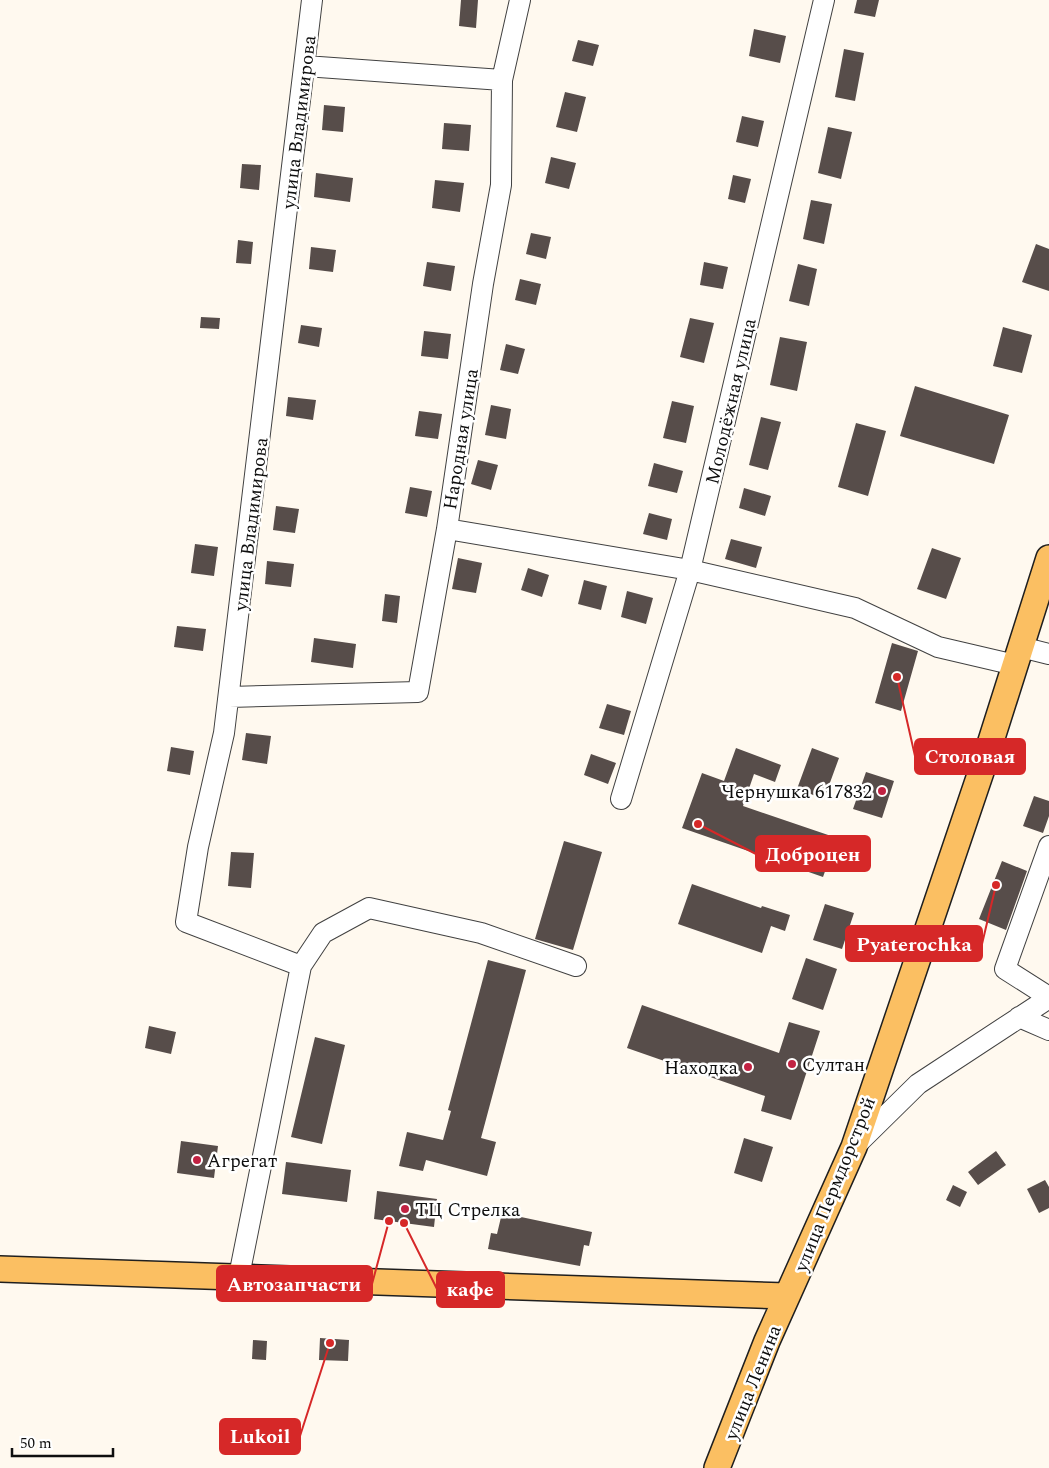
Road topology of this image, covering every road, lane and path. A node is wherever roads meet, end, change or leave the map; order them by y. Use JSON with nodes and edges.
{"nodes":[{"id":1,"x":312,"y":0,"type":"edge"},
{"id":2,"x":520,"y":0,"type":"edge"},
{"id":3,"x":824,"y":0,"type":"edge"},
{"id":4,"x":305,"y":66,"type":"junction"},
{"id":5,"x":502,"y":80,"type":"junction"},
{"id":6,"x":447,"y":529,"type":"junction"},
{"id":7,"x":1049,"y":558,"type":"edge"},
{"id":8,"x":690,"y":570,"type":"junction"},
{"id":9,"x":1049,"y":654,"type":"edge"},
{"id":10,"x":1018,"y":656,"type":"junction"},
{"id":11,"x":229,"y":697,"type":"junction"},
{"id":12,"x":620,"y":799,"type":"dead end"},
{"id":13,"x":1049,"y":846,"type":"edge"},
{"id":14,"x":301,"y":966,"type":"junction"},
{"id":15,"x":576,"y":966,"type":"dead end"},
{"id":16,"x":1049,"y":997,"type":"edge"},
{"id":17,"x":1019,"y":1017,"type":"junction"},
{"id":18,"x":1049,"y":1030,"type":"edge"},
{"id":19,"x":854,"y":1147,"type":"junction"},
{"id":20,"x":0,"y":1269,"type":"edge"},
{"id":21,"x":239,"y":1276,"type":"junction"},
{"id":22,"x":787,"y":1296,"type":"junction"},
{"id":23,"x":717,"y":1468,"type":"edge"}],
"edges":[{"from":1,"to":4,"type":"street","name":"улица Владимирова"},
{"from":2,"to":5,"type":"street","name":"Народная улица"},
{"from":3,"to":8,"type":"street","name":"Молодёжная улица"},
{"from":4,"to":5,"type":"street"},
{"from":4,"to":11,"type":"street","name":"улица Владимирова"},
{"from":5,"to":6,"type":"street","name":"Народная улица"},
{"from":6,"to":8,"type":"street"},
{"from":6,"to":11,"type":"street","name":"Народная улица"},
{"from":7,"to":10,"type":"main road","name":"улица Пермдорстрой"},
{"from":8,"to":10,"type":"street"},
{"from":8,"to":12,"type":"street","name":"Молодёжная улица"},
{"from":9,"to":10,"type":"street"},
{"from":10,"to":19,"type":"main road","name":"улица Пермдорстрой"},
{"from":11,"to":14,"type":"street","name":"улица Владимирова"},
{"from":13,"to":16,"type":"street"},
{"from":14,"to":15,"type":"street"},
{"from":14,"to":21,"type":"street"},
{"from":16,"to":17,"type":"street"},
{"from":17,"to":18,"type":"street"},
{"from":17,"to":19,"type":"street"},
{"from":19,"to":22,"type":"main road","name":"улица Пермдорстрой"},
{"from":20,"to":21,"type":"main road"},
{"from":21,"to":22,"type":"main road"},
{"from":22,"to":23,"type":"main road","name":"улица Ленина"}]}
